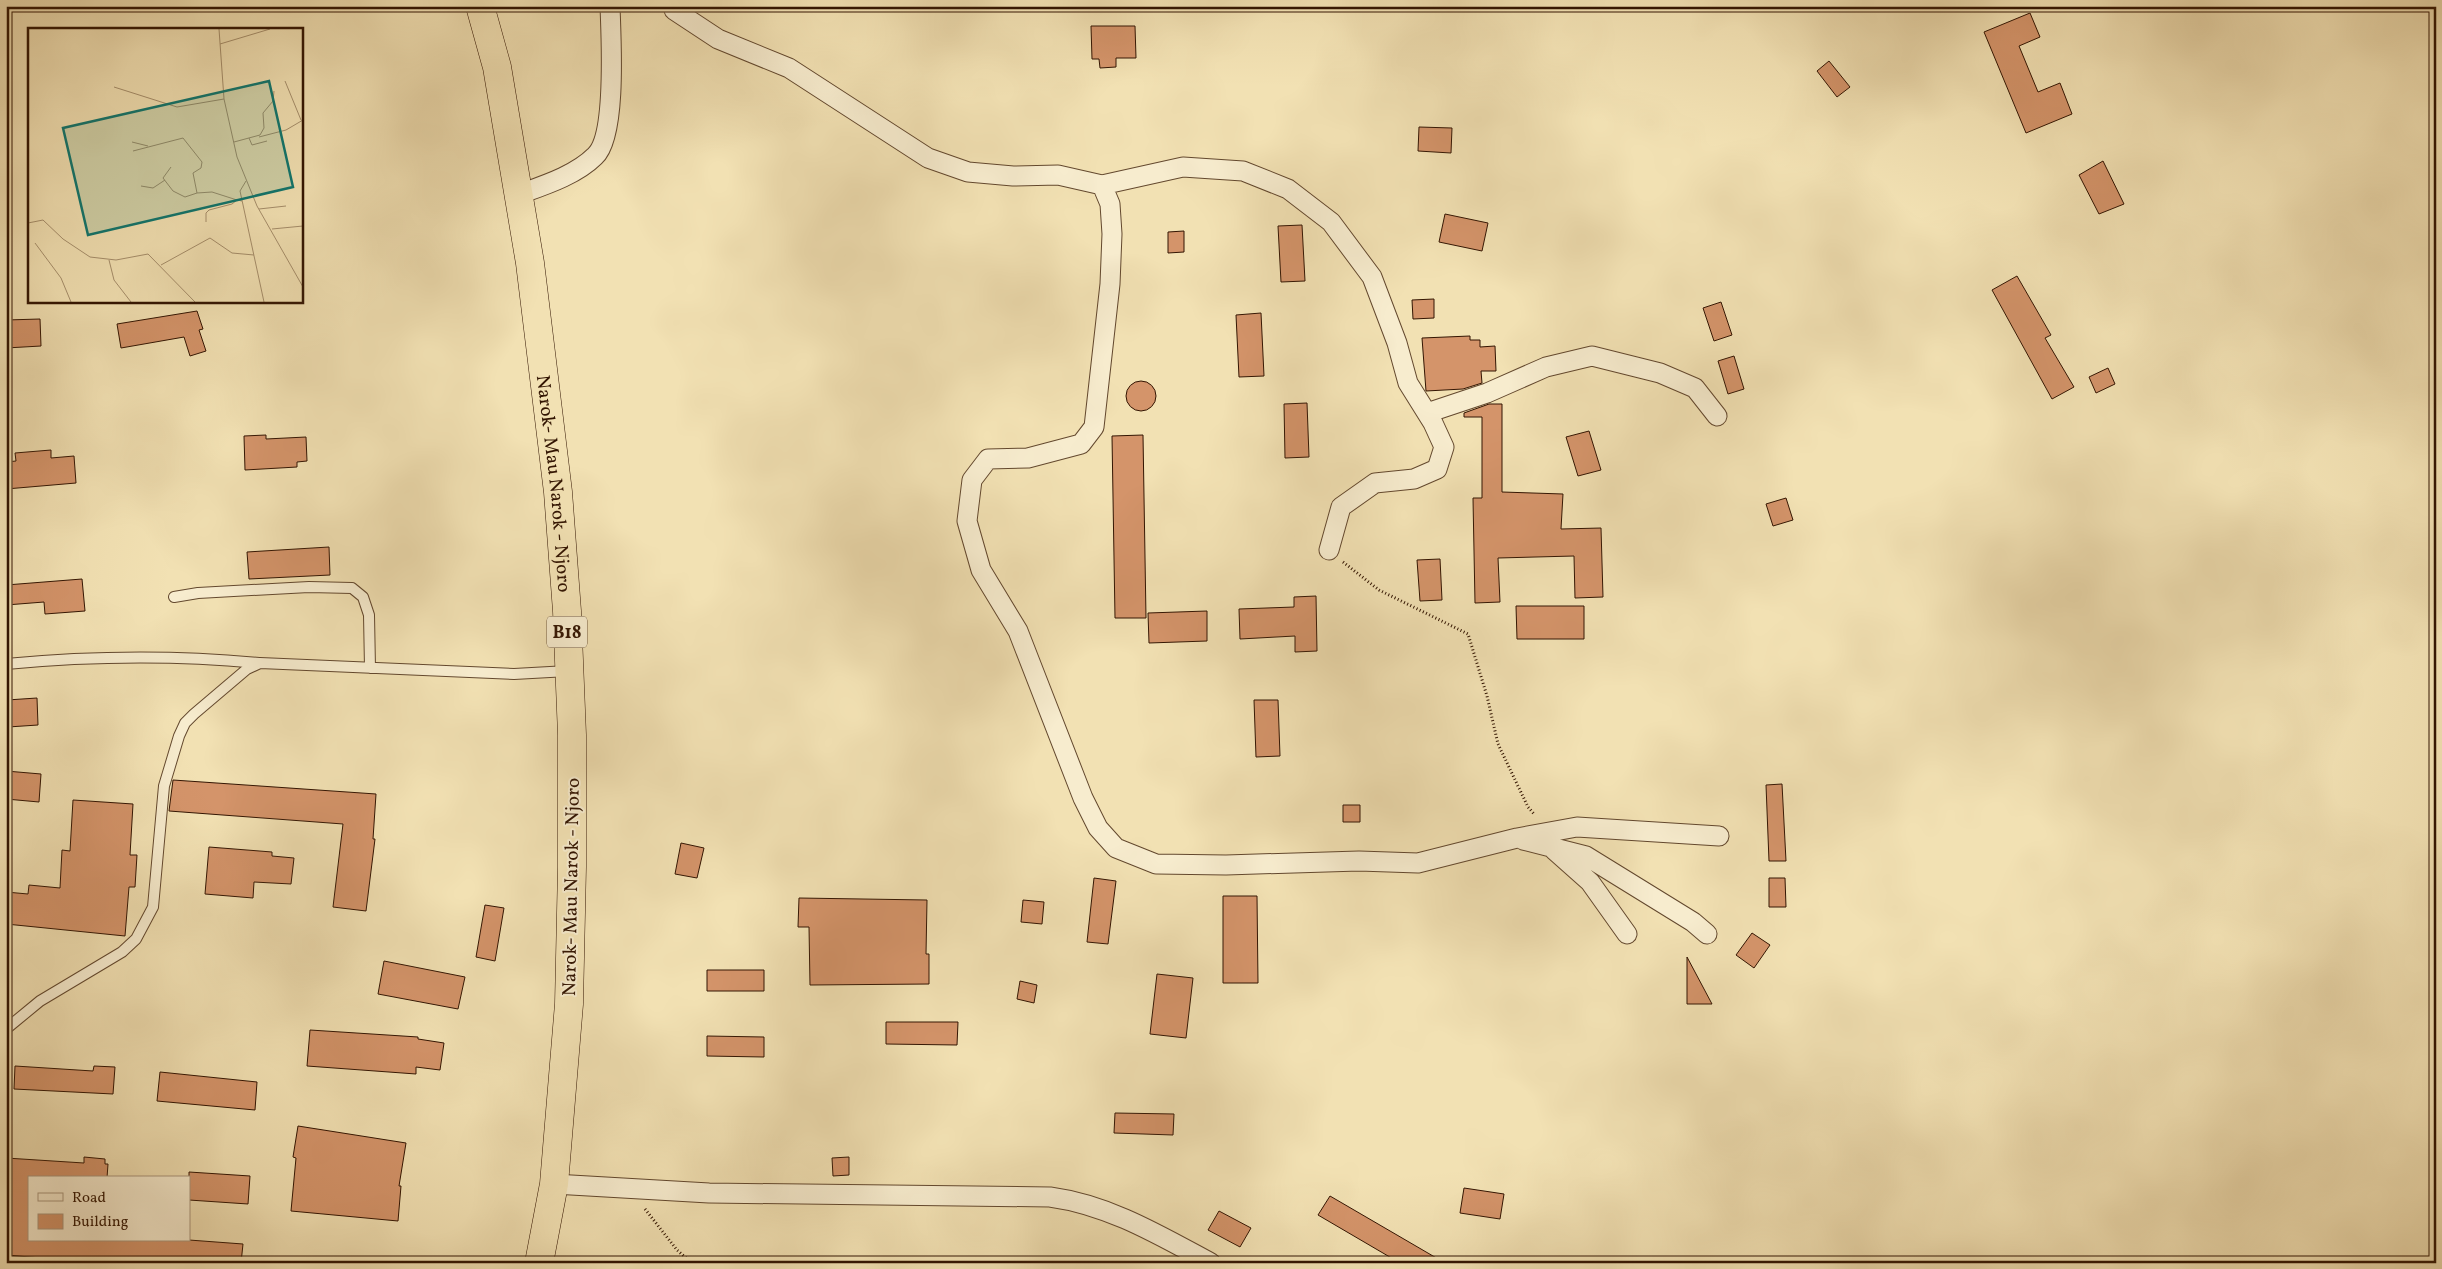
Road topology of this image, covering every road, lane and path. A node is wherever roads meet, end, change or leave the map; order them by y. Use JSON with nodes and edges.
{"nodes":[{"id":1,"x":480,"y":6,"type":"edge"},
{"id":2,"x":610,"y":6,"type":"edge"},
{"id":3,"x":673,"y":7,"type":"edge"},
{"id":4,"x":1102,"y":185,"type":"junction"},
{"id":5,"x":520,"y":194,"type":"junction"},
{"id":6,"x":1427,"y":413,"type":"junction"},
{"id":7,"x":1717,"y":416,"type":"dead end"},
{"id":8,"x":1329,"y":550,"type":"joint"},
{"id":9,"x":174,"y":597,"type":"dead end"},
{"id":10,"x":260,"y":663,"type":"junction"},
{"id":11,"x":6,"y":664,"type":"edge"},
{"id":12,"x":370,"y":668,"type":"junction"},
{"id":13,"x":568,"y":671,"type":"junction"},
{"id":14,"x":1719,"y":836,"type":"dead end"},
{"id":15,"x":1551,"y":840,"type":"junction"},
{"id":16,"x":1627,"y":934,"type":"dead end"},
{"id":17,"x":1707,"y":934,"type":"dead end"},
{"id":18,"x":6,"y":1030,"type":"edge"},
{"id":19,"x":554,"y":1184,"type":"junction"},
{"id":20,"x":628,"y":1188,"type":"junction"},
{"id":21,"x":539,"y":1263,"type":"edge"},
{"id":22,"x":692,"y":1263,"type":"edge"},
{"id":23,"x":1211,"y":1263,"type":"edge"}],
"edges":[{"from":1,"to":5,"type":"highway","name":"Narok- Mau Narok - Njoro","number":"B18"},
{"from":2,"to":5,"type":"street"},
{"from":3,"to":4,"type":"street"},
{"from":4,"to":6,"type":"street"},
{"from":4,"to":15,"type":"street"},
{"from":5,"to":13,"type":"highway","name":"Narok- Mau Narok - Njoro","number":"B18"},
{"from":6,"to":7,"type":"street"},
{"from":6,"to":8,"type":"street"},
{"from":8,"to":15,"type":"path"},
{"from":9,"to":12,"type":"lane"},
{"from":10,"to":11,"type":"lane"},
{"from":10,"to":12,"type":"lane"},
{"from":10,"to":18,"type":"lane"},
{"from":12,"to":13,"type":"lane"},
{"from":13,"to":19,"type":"highway","name":"Narok- Mau Narok - Njoro","number":"B18"},
{"from":14,"to":15,"type":"street"},
{"from":15,"to":16,"type":"street"},
{"from":15,"to":17,"type":"street"},
{"from":19,"to":20,"type":"street"},
{"from":19,"to":21,"type":"highway","name":"Narok- Mau Narok - Njoro","number":"B18"},
{"from":20,"to":22,"type":"path"},
{"from":20,"to":23,"type":"street"}]}
